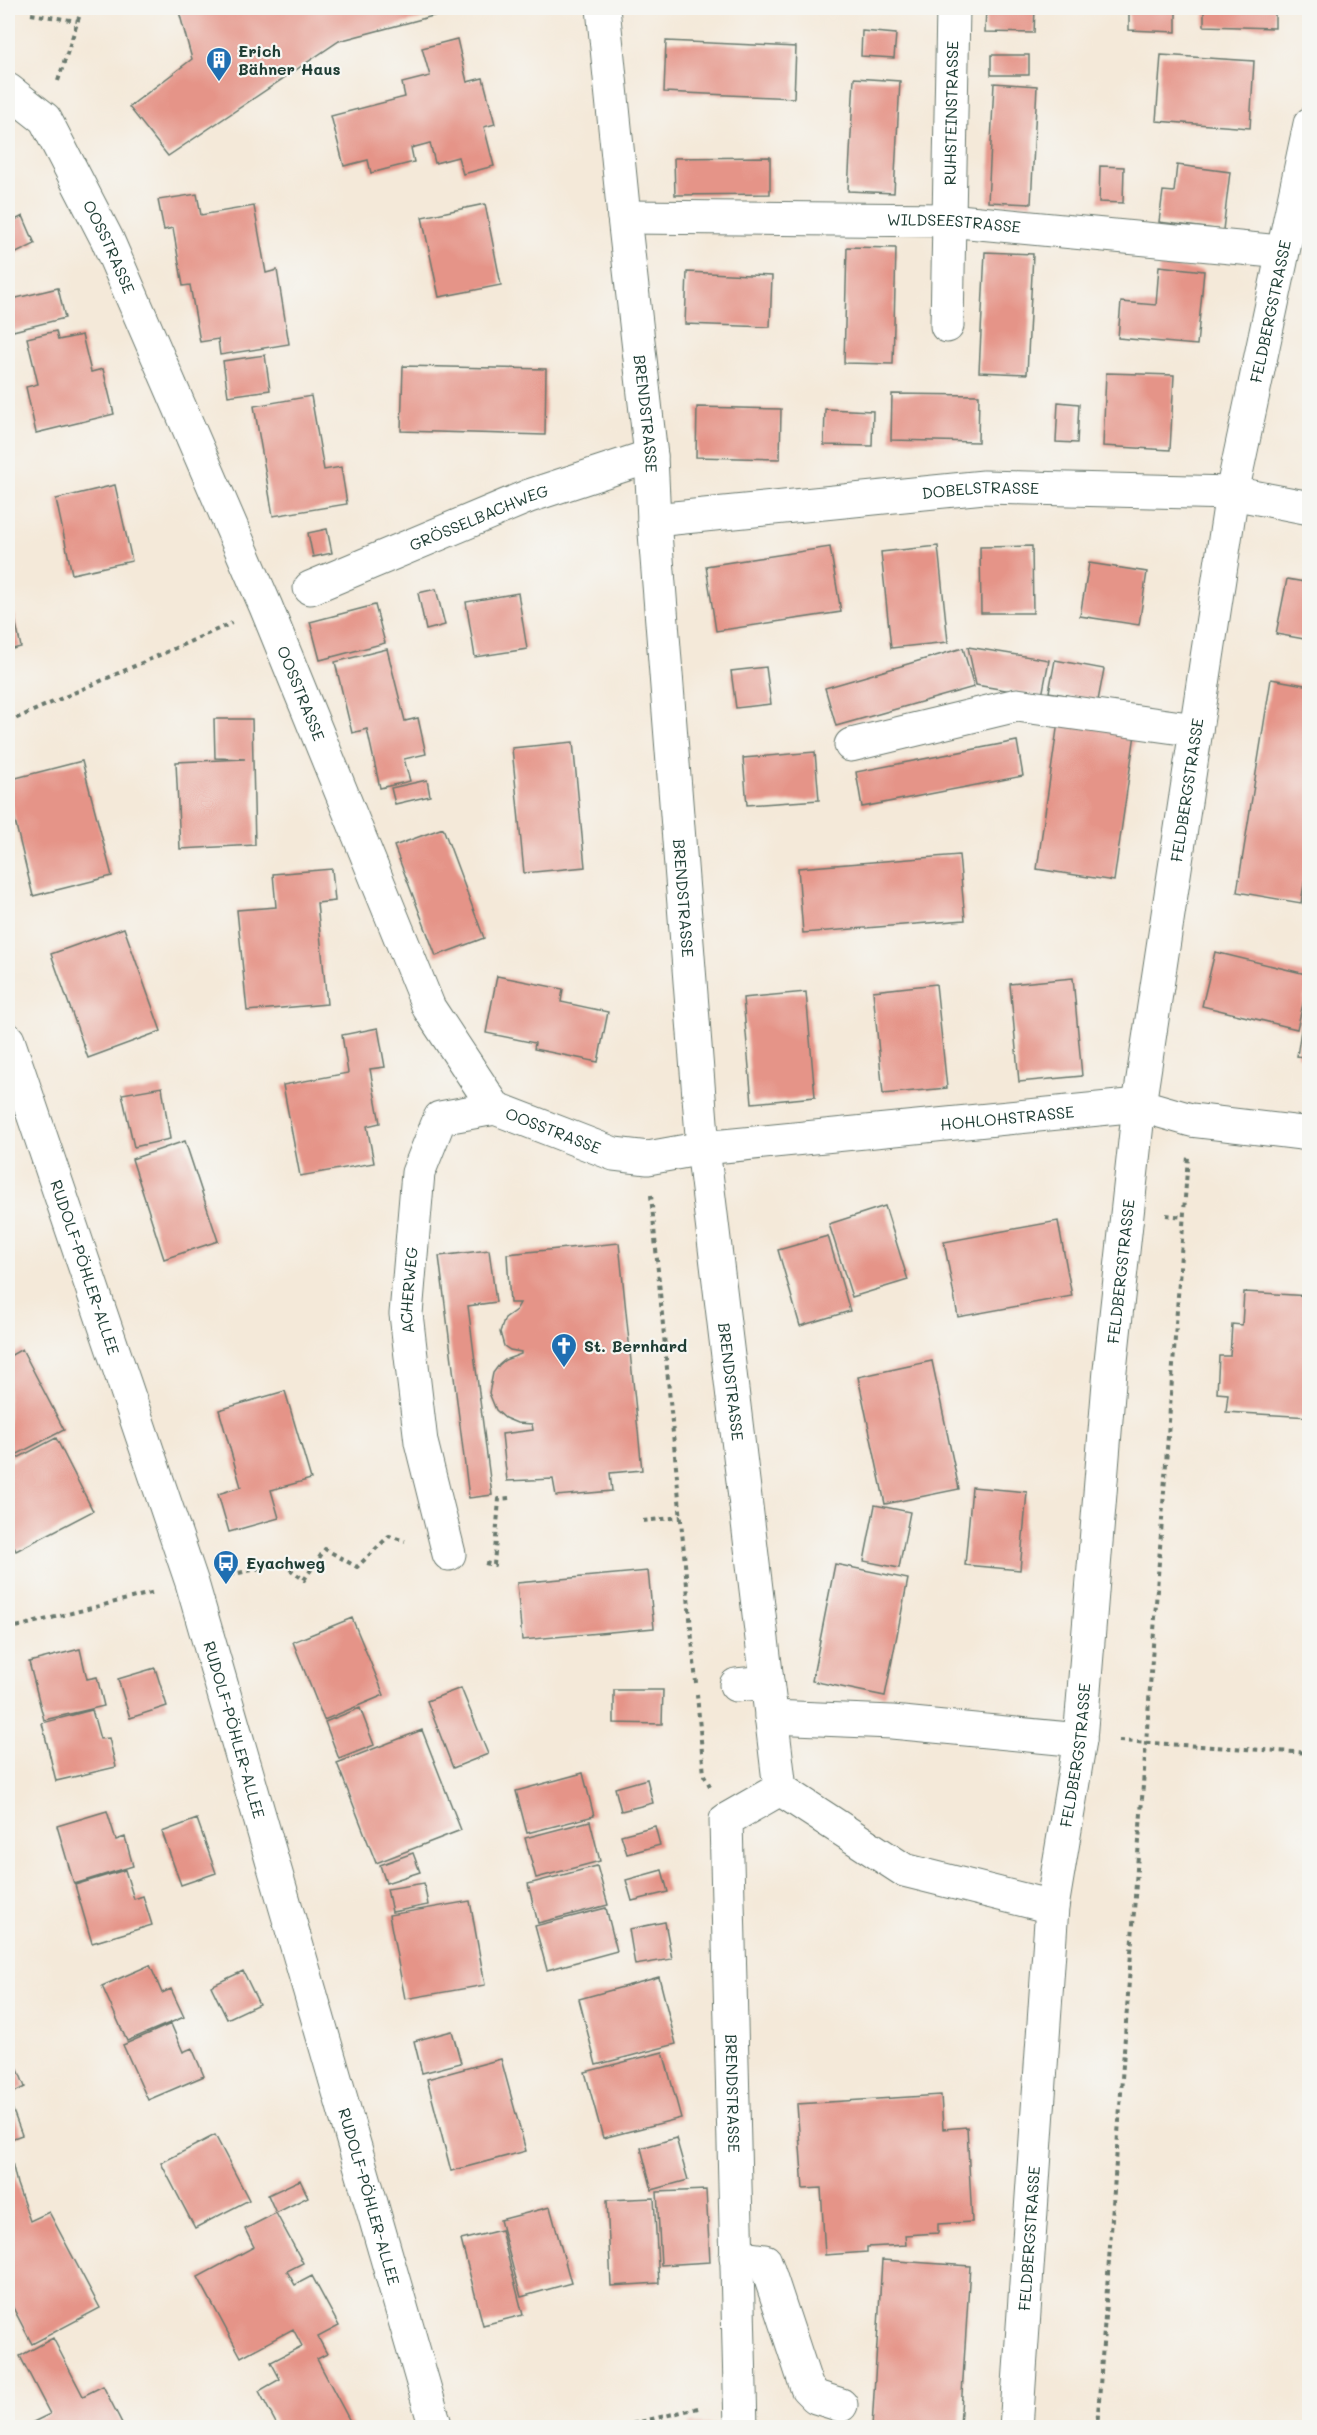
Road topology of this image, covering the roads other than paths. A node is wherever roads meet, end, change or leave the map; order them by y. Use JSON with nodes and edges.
{"nodes":[{"id":1,"x":603,"y":8,"type":"edge"},
{"id":2,"x":953,"y":8,"type":"edge"},
{"id":3,"x":8,"y":90,"type":"edge"},
{"id":4,"x":1310,"y":124,"type":"edge"},
{"id":5,"x":624,"y":217,"type":"junction"},
{"id":6,"x":948,"y":220,"type":"junction"},
{"id":7,"x":1282,"y":252,"type":"junction"},
{"id":8,"x":947,"y":326,"type":"dead end"},
{"id":9,"x":651,"y":456,"type":"junction"},
{"id":10,"x":1232,"y":493,"type":"junction"},
{"id":11,"x":1310,"y":508,"type":"edge"},
{"id":12,"x":654,"y":520,"type":"junction"},
{"id":13,"x":310,"y":588,"type":"dead end"},
{"id":14,"x":1196,"y":730,"type":"junction"},
{"id":15,"x":851,"y":745,"type":"dead end"},
{"id":16,"x":8,"y":1040,"type":"edge"},
{"id":17,"x":1139,"y":1105,"type":"junction"},
{"id":18,"x":495,"y":1108,"type":"junction"},
{"id":19,"x":1310,"y":1134,"type":"edge"},
{"id":20,"x":703,"y":1148,"type":"junction"},
{"id":21,"x":449,"y":1554,"type":"road end"},
{"id":22,"x":771,"y":1717,"type":"junction"},
{"id":23,"x":1080,"y":1740,"type":"junction"},
{"id":24,"x":780,"y":1789,"type":"junction"},
{"id":25,"x":1052,"y":1906,"type":"junction"},
{"id":26,"x":736,"y":2257,"type":"junction"},
{"id":27,"x":841,"y":2405,"type":"dead end"},
{"id":28,"x":740,"y":2413,"type":"edge"},
{"id":29,"x":436,"y":2427,"type":"edge"},
{"id":30,"x":1016,"y":2427,"type":"edge"}],
"edges":[{"from":1,"to":5,"type":"street","name":"BRENDSTRASSE"},
{"from":2,"to":6,"type":"street","name":"RUHSTEINSTRASSE"},
{"from":3,"to":18,"type":"street","name":"OOSSTRASSE"},
{"from":4,"to":7,"type":"street","name":"FELDBERGSTRASSE"},
{"from":5,"to":6,"type":"street","name":"WILDSEESTRASSE"},
{"from":5,"to":9,"type":"street","name":"BRENDSTRASSE"},
{"from":6,"to":7,"type":"street","name":"WILDSEESTRASSE"},
{"from":6,"to":8,"type":"street","name":"RUHSTEINSTRASSE"},
{"from":7,"to":10,"type":"street","name":"FELDBERGSTRASSE"},
{"from":9,"to":12,"type":"street","name":"BRENDSTRASSE"},
{"from":9,"to":13,"type":"street","name":"GRÖSSELBACHWEG"},
{"from":10,"to":11,"type":"street","name":"DOBELSTRASSE"},
{"from":10,"to":12,"type":"street","name":"DOBELSTRASSE"},
{"from":10,"to":14,"type":"street","name":"FELDBERGSTRASSE"},
{"from":12,"to":20,"type":"street","name":"BRENDSTRASSE"},
{"from":14,"to":15,"type":"street"},
{"from":14,"to":17,"type":"street","name":"FELDBERGSTRASSE"},
{"from":16,"to":29,"type":"street","name":"RUDOLF-PÖHLER-ALLEE"},
{"from":17,"to":19,"type":"street","name":"HOHLOHSTRASSE"},
{"from":17,"to":20,"type":"street","name":"HOHLOHSTRASSE"},
{"from":17,"to":23,"type":"street","name":"FELDBERGSTRASSE"},
{"from":18,"to":20,"type":"street","name":"OOSSTRASSE"},
{"from":18,"to":21,"type":"street","name":"ACHERWEG"},
{"from":20,"to":22,"type":"street","name":"BRENDSTRASSE"},
{"from":22,"to":23,"type":"street"},
{"from":22,"to":24,"type":"street","name":"BRENDSTRASSE"},
{"from":23,"to":25,"type":"street","name":"FELDBERGSTRASSE"},
{"from":24,"to":25,"type":"street"},
{"from":24,"to":26,"type":"street","name":"BRENDSTRASSE"},
{"from":25,"to":30,"type":"street","name":"FELDBERGSTRASSE"},
{"from":26,"to":27,"type":"street"},
{"from":26,"to":28,"type":"street","name":"BRENDSTRASSE"}]}
